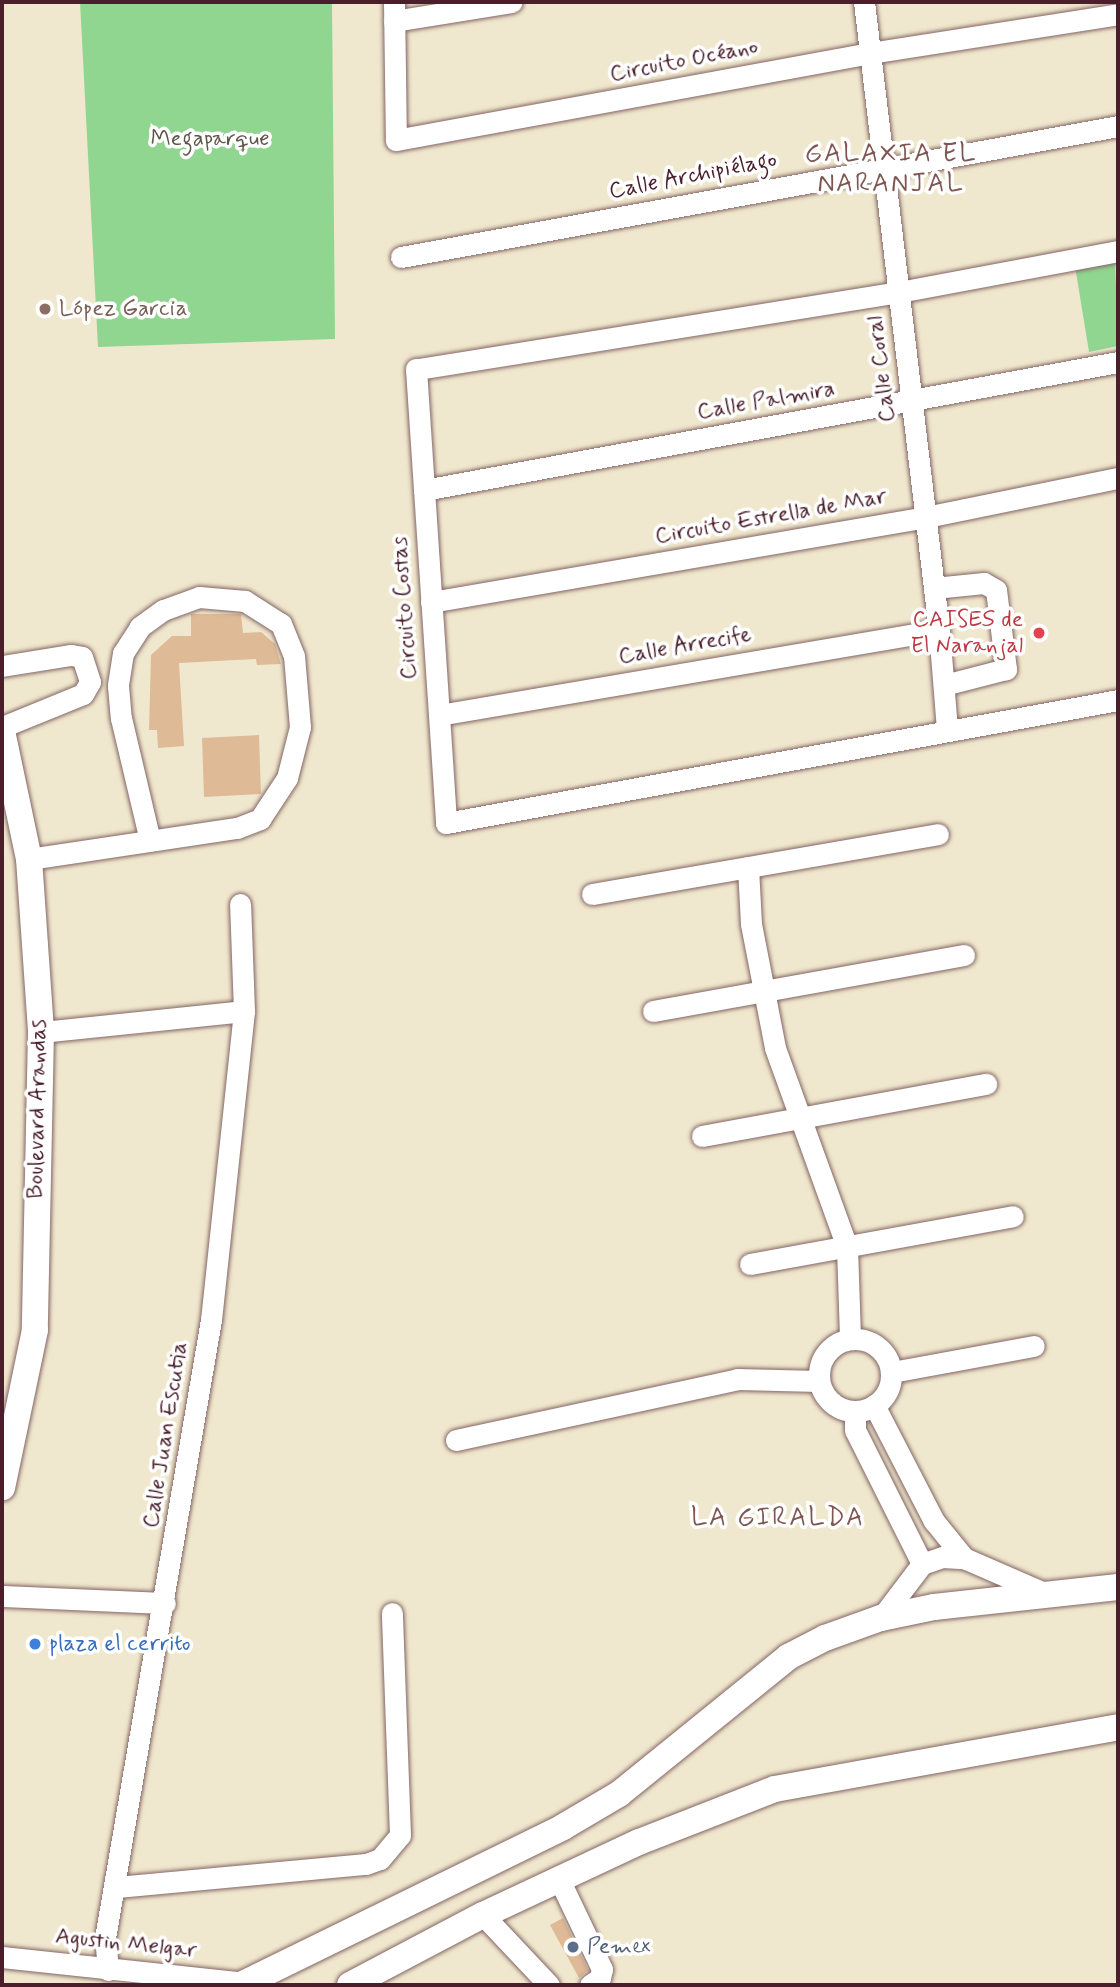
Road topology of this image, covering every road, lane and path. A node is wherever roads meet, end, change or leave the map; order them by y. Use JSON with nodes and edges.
{"nodes":[{"id":1,"x":511,"y":2,"type":"edge"},
{"id":2,"x":864,"y":2,"type":"edge"},
{"id":3,"x":394,"y":11,"type":"edge"},
{"id":4,"x":1118,"y":14,"type":"edge"},
{"id":5,"x":870,"y":53,"type":"junction"},
{"id":6,"x":1118,"y":127,"type":"edge"},
{"id":7,"x":884,"y":168,"type":"junction"},
{"id":8,"x":1118,"y":251,"type":"edge"},
{"id":9,"x":401,"y":257,"type":"dead end"},
{"id":10,"x":899,"y":292,"type":"junction"},
{"id":11,"x":1118,"y":362,"type":"edge"},
{"id":12,"x":912,"y":401,"type":"junction"},
{"id":13,"x":1118,"y":478,"type":"edge"},
{"id":14,"x":424,"y":490,"type":"junction"},
{"id":15,"x":926,"y":517,"type":"junction"},
{"id":16,"x":934,"y":587,"type":"junction"},
{"id":17,"x":431,"y":602,"type":"junction"},
{"id":18,"x":939,"y":630,"type":"junction"},
{"id":19,"x":2,"y":666,"type":"edge"},
{"id":20,"x":944,"y":685,"type":"junction"},
{"id":21,"x":1118,"y":699,"type":"edge"},
{"id":22,"x":439,"y":715,"type":"junction"},
{"id":23,"x":2,"y":729,"type":"edge"},
{"id":24,"x":947,"y":730,"type":"junction"},
{"id":25,"x":938,"y":834,"type":"dead end"},
{"id":26,"x":150,"y":841,"type":"junction"},
{"id":27,"x":29,"y":859,"type":"junction"},
{"id":28,"x":748,"y":867,"type":"junction"},
{"id":29,"x":592,"y":894,"type":"dead end"},
{"id":30,"x":240,"y":904,"type":"dead end"},
{"id":31,"x":964,"y":956,"type":"dead end"},
{"id":32,"x":763,"y":991,"type":"junction"},
{"id":33,"x":244,"y":1011,"type":"junction"},
{"id":34,"x":653,"y":1011,"type":"dead end"},
{"id":35,"x":41,"y":1032,"type":"junction"},
{"id":36,"x":986,"y":1084,"type":"dead end"},
{"id":37,"x":799,"y":1119,"type":"junction"},
{"id":38,"x":702,"y":1136,"type":"dead end"},
{"id":39,"x":1013,"y":1216,"type":"dead end"},
{"id":40,"x":847,"y":1247,"type":"junction"},
{"id":41,"x":750,"y":1264,"type":"dead end"},
{"id":42,"x":850,"y":1339,"type":"junction"},
{"id":43,"x":1034,"y":1346,"type":"dead end"},
{"id":44,"x":892,"y":1372,"type":"junction"},
{"id":45,"x":819,"y":1381,"type":"junction"},
{"id":46,"x":864,"y":1409,"type":"junction"},
{"id":47,"x":456,"y":1440,"type":"dead end"},
{"id":48,"x":2,"y":1488,"type":"edge"},
{"id":49,"x":964,"y":1558,"type":"junction"},
{"id":50,"x":922,"y":1564,"type":"junction"},
{"id":51,"x":1118,"y":1587,"type":"edge"},
{"id":52,"x":1049,"y":1595,"type":"junction"},
{"id":53,"x":2,"y":1597,"type":"edge"},
{"id":54,"x":165,"y":1603,"type":"junction"},
{"id":55,"x":392,"y":1613,"type":"dead end"},
{"id":56,"x":881,"y":1618,"type":"junction"},
{"id":57,"x":1118,"y":1727,"type":"edge"},
{"id":58,"x":559,"y":1879,"type":"junction"},
{"id":59,"x":117,"y":1887,"type":"junction"},
{"id":60,"x":482,"y":1915,"type":"junction"},
{"id":61,"x":2,"y":1957,"type":"edge"},
{"id":62,"x":108,"y":1970,"type":"junction"},
{"id":63,"x":243,"y":1984,"type":"edge"},
{"id":64,"x":350,"y":1985,"type":"edge"},
{"id":65,"x":549,"y":1985,"type":"edge"},
{"id":66,"x":590,"y":1985,"type":"edge"}],
"edges":[{"from":1,"to":3,"type":"street"},
{"from":2,"to":5,"type":"street","name":"Calle Coral"},
{"from":3,"to":5,"type":"street","name":"Circuito Océano"},
{"from":4,"to":5,"type":"street","name":"Circuito Océano"},
{"from":5,"to":7,"type":"street","name":"Calle Coral"},
{"from":6,"to":7,"type":"street","name":"Calle Archipiélago"},
{"from":7,"to":9,"type":"street","name":"Calle Archipiélago"},
{"from":7,"to":10,"type":"street","name":"Calle Coral"},
{"from":8,"to":10,"type":"street"},
{"from":10,"to":12,"type":"street","name":"Calle Coral"},
{"from":10,"to":14,"type":"street","name":"Circuito Costas"},
{"from":11,"to":12,"type":"street","name":"Calle Palmira"},
{"from":12,"to":14,"type":"street","name":"Calle Palmira"},
{"from":12,"to":15,"type":"street","name":"Calle Coral"},
{"from":13,"to":15,"type":"street","name":"Circuito Estrella de Mar"},
{"from":14,"to":17,"type":"street","name":"Circuito Costas"},
{"from":15,"to":16,"type":"street","name":"Calle Coral"},
{"from":15,"to":17,"type":"street","name":"Circuito Estrella de Mar"},
{"from":16,"to":18,"type":"street","name":"Calle Coral"},
{"from":16,"to":20,"type":"street"},
{"from":17,"to":22,"type":"street","name":"Circuito Costas"},
{"from":18,"to":20,"type":"street","name":"Calle Coral"},
{"from":18,"to":22,"type":"street","name":"Calle Arrecife"},
{"from":19,"to":23,"type":"street"},
{"from":20,"to":24,"type":"street","name":"Calle Coral"},
{"from":21,"to":24,"type":"street"},
{"from":22,"to":24,"type":"street","name":"Circuito Costas"},
{"from":23,"to":27,"type":"main road","name":"Boulevard Arandas"},
{"from":25,"to":28,"type":"street"},
{"from":26,"to":26,"type":"street"},
{"from":26,"to":27,"type":"street"},
{"from":27,"to":35,"type":"main road","name":"Boulevard Arandas"},
{"from":28,"to":29,"type":"street"},
{"from":28,"to":32,"type":"street"},
{"from":30,"to":33,"type":"street","name":"Calle Juan Escutia"},
{"from":31,"to":32,"type":"street"},
{"from":32,"to":34,"type":"street"},
{"from":32,"to":37,"type":"street"},
{"from":33,"to":35,"type":"street"},
{"from":33,"to":54,"type":"street","name":"Calle Juan Escutia"},
{"from":35,"to":48,"type":"main road","name":"Boulevard Arandas"},
{"from":36,"to":37,"type":"street"},
{"from":37,"to":38,"type":"street"},
{"from":37,"to":40,"type":"street"},
{"from":39,"to":40,"type":"street"},
{"from":40,"to":41,"type":"street"},
{"from":40,"to":42,"type":"street"},
{"from":42,"to":44,"type":"street"},
{"from":42,"to":45,"type":"street"},
{"from":43,"to":44,"type":"street"},
{"from":44,"to":46,"type":"street"},
{"from":45,"to":46,"type":"street"},
{"from":45,"to":47,"type":"street"},
{"from":46,"to":49,"type":"street"},
{"from":46,"to":50,"type":"street"},
{"from":49,"to":50,"type":"street"},
{"from":49,"to":52,"type":"street"},
{"from":50,"to":56,"type":"street"},
{"from":51,"to":52,"type":"main road"},
{"from":52,"to":56,"type":"main road"},
{"from":53,"to":54,"type":"street"},
{"from":54,"to":59,"type":"street","name":"Calle Juan Escutia"},
{"from":55,"to":59,"type":"street"},
{"from":56,"to":63,"type":"main road"},
{"from":57,"to":58,"type":"main road"},
{"from":58,"to":60,"type":"main road"},
{"from":58,"to":66,"type":"street"},
{"from":59,"to":62,"type":"street","name":"Calle Juan Escutia"},
{"from":60,"to":64,"type":"main road"},
{"from":60,"to":65,"type":"street"},
{"from":61,"to":62,"type":"street","name":"Agustin Melgar"},
{"from":62,"to":63,"type":"street","name":"Agustin Melgar"}]}
